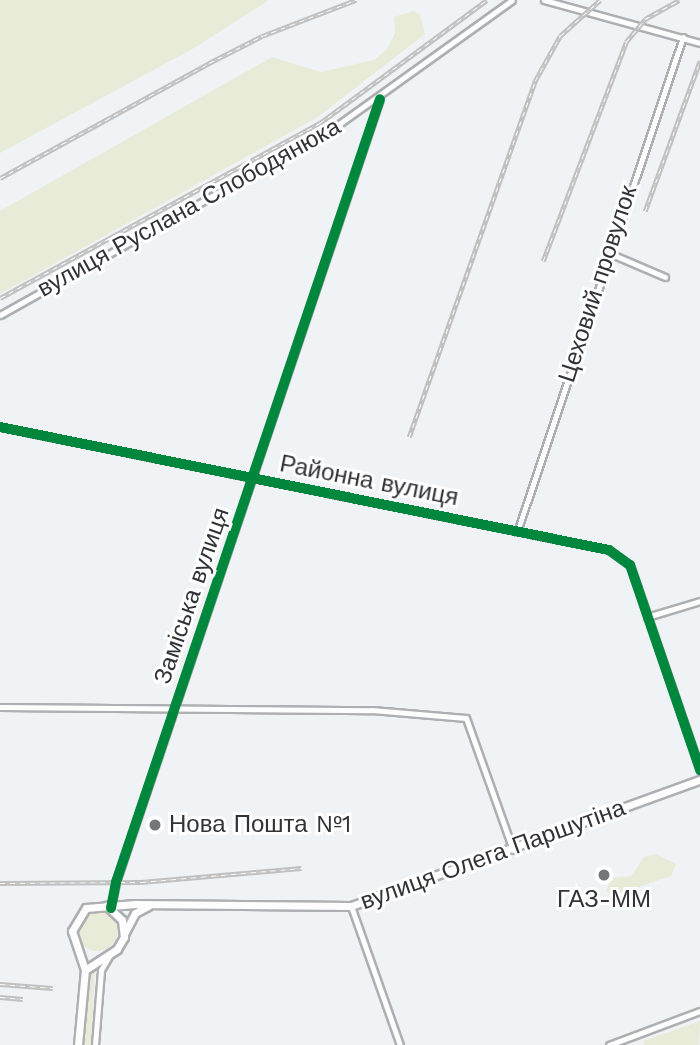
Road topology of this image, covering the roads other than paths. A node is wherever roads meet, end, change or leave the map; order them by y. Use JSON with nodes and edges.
{"nodes":[{"id":1,"x":512,"y":0,"type":"edge"},
{"id":2,"x":544,"y":0,"type":"edge"},
{"id":3,"x":682,"y":37,"type":"junction"},
{"id":4,"x":700,"y":43,"type":"edge"},
{"id":5,"x":380,"y":99,"type":"junction"},
{"id":6,"x":609,"y":253,"type":"junction"},
{"id":7,"x":665,"y":277,"type":"dead end"},
{"id":8,"x":0,"y":314,"type":"edge"},
{"id":9,"x":0,"y":427,"type":"edge"},
{"id":10,"x":255,"y":480,"type":"junction"},
{"id":11,"x":517,"y":532,"type":"junction"},
{"id":12,"x":700,"y":601,"type":"edge"},
{"id":13,"x":647,"y":617,"type":"junction"},
{"id":14,"x":0,"y":707,"type":"edge"},
{"id":15,"x":174,"y":712,"type":"junction"},
{"id":16,"x":700,"y":770,"type":"edge"},
{"id":17,"x":700,"y":780,"type":"edge"},
{"id":18,"x":513,"y":849,"type":"junction"},
{"id":19,"x":156,"y":904,"type":"junction"},
{"id":20,"x":108,"y":906,"type":"junction"},
{"id":21,"x":351,"y":906,"type":"junction"},
{"id":22,"x":124,"y":937,"type":"junction"},
{"id":23,"x":77,"y":946,"type":"junction"},
{"id":24,"x":117,"y":949,"type":"junction"},
{"id":25,"x":105,"y":956,"type":"junction"},
{"id":26,"x":85,"y":970,"type":"junction"},
{"id":27,"x":700,"y":1011,"type":"edge"},
{"id":28,"x":79,"y":1045,"type":"edge"},
{"id":29,"x":95,"y":1045,"type":"edge"},
{"id":30,"x":400,"y":1045,"type":"edge"},
{"id":31,"x":609,"y":1045,"type":"edge"}],
"edges":[{"from":1,"to":5,"type":"street","name":"вулиця Руслана Слободянюка"},
{"from":2,"to":3,"type":"street"},
{"from":3,"to":4,"type":"street"},
{"from":3,"to":6,"type":"street","name":"Цеховий провулок"},
{"from":5,"to":8,"type":"street","name":"вулиця Руслана Слободянюка"},
{"from":5,"to":10,"type":"street","name":"Заміська вулиця"},
{"from":6,"to":7,"type":"street"},
{"from":6,"to":11,"type":"street","name":"Цеховий провулок"},
{"from":9,"to":10,"type":"street","name":"Районна вулиця"},
{"from":10,"to":11,"type":"street","name":"Районна вулиця"},
{"from":10,"to":15,"type":"street","name":"Заміська вулиця"},
{"from":11,"to":13,"type":"street","name":"Районна вулиця"},
{"from":12,"to":13,"type":"street"},
{"from":13,"to":16,"type":"street"},
{"from":14,"to":15,"type":"street"},
{"from":15,"to":18,"type":"street"},
{"from":15,"to":20,"type":"street","name":"Заміська вулиця"},
{"from":17,"to":18,"type":"street","name":"вулиця Олега Паршутіна"},
{"from":18,"to":21,"type":"street","name":"вулиця Олега Паршутіна"},
{"from":19,"to":20,"type":"street","name":"вулиця Олега Паршутіна"},
{"from":19,"to":21,"type":"street","name":"вулиця Олега Паршутіна"},
{"from":19,"to":22,"type":"street"},
{"from":20,"to":22,"type":"street"},
{"from":20,"to":23,"type":"street"},
{"from":21,"to":30,"type":"street"},
{"from":22,"to":24,"type":"street"},
{"from":23,"to":25,"type":"street"},
{"from":23,"to":26,"type":"street"},
{"from":24,"to":25,"type":"street"},
{"from":24,"to":29,"type":"street"},
{"from":25,"to":26,"type":"street"},
{"from":26,"to":28,"type":"street"},
{"from":27,"to":31,"type":"street"}]}
